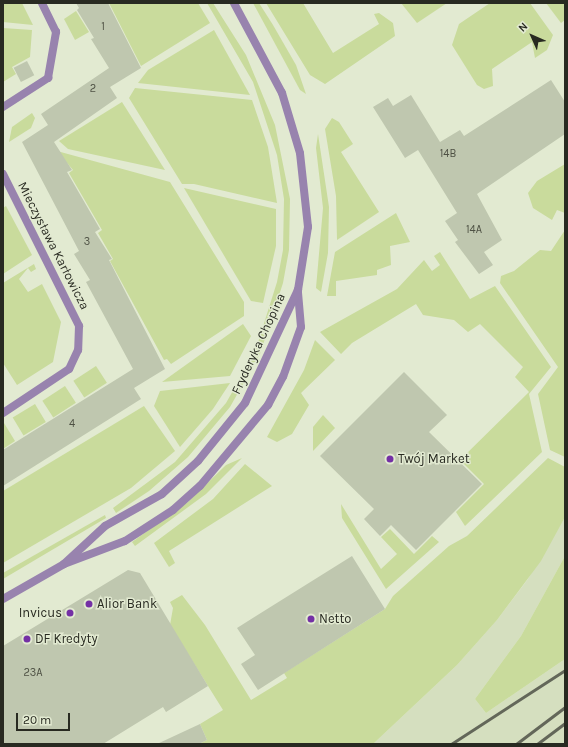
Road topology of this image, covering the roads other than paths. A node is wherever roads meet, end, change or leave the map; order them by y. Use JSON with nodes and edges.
{"nodes":[{"id":1,"x":42,"y":3,"type":"edge"},
{"id":2,"x":234,"y":3,"type":"edge"},
{"id":3,"x":3,"y":107,"type":"edge"},
{"id":4,"x":3,"y":174,"type":"edge"},
{"id":5,"x":298,"y":290,"type":"junction"},
{"id":6,"x":3,"y":413,"type":"edge"},
{"id":7,"x":64,"y":564,"type":"junction"},
{"id":8,"x":3,"y":599,"type":"edge"}],
"edges":[{"from":1,"to":3,"type":"street"},
{"from":2,"to":5,"type":"street","name":"Fryderyka Chopina"},
{"from":4,"to":6,"type":"street","name":"Mieczysława Karłowicza"},
{"from":5,"to":7,"type":"street","name":"Fryderyka Chopina"},
{"from":5,"to":7,"type":"street","name":"Fryderyka Chopina"},
{"from":7,"to":8,"type":"street","name":"Fryderyka Chopina"}]}
